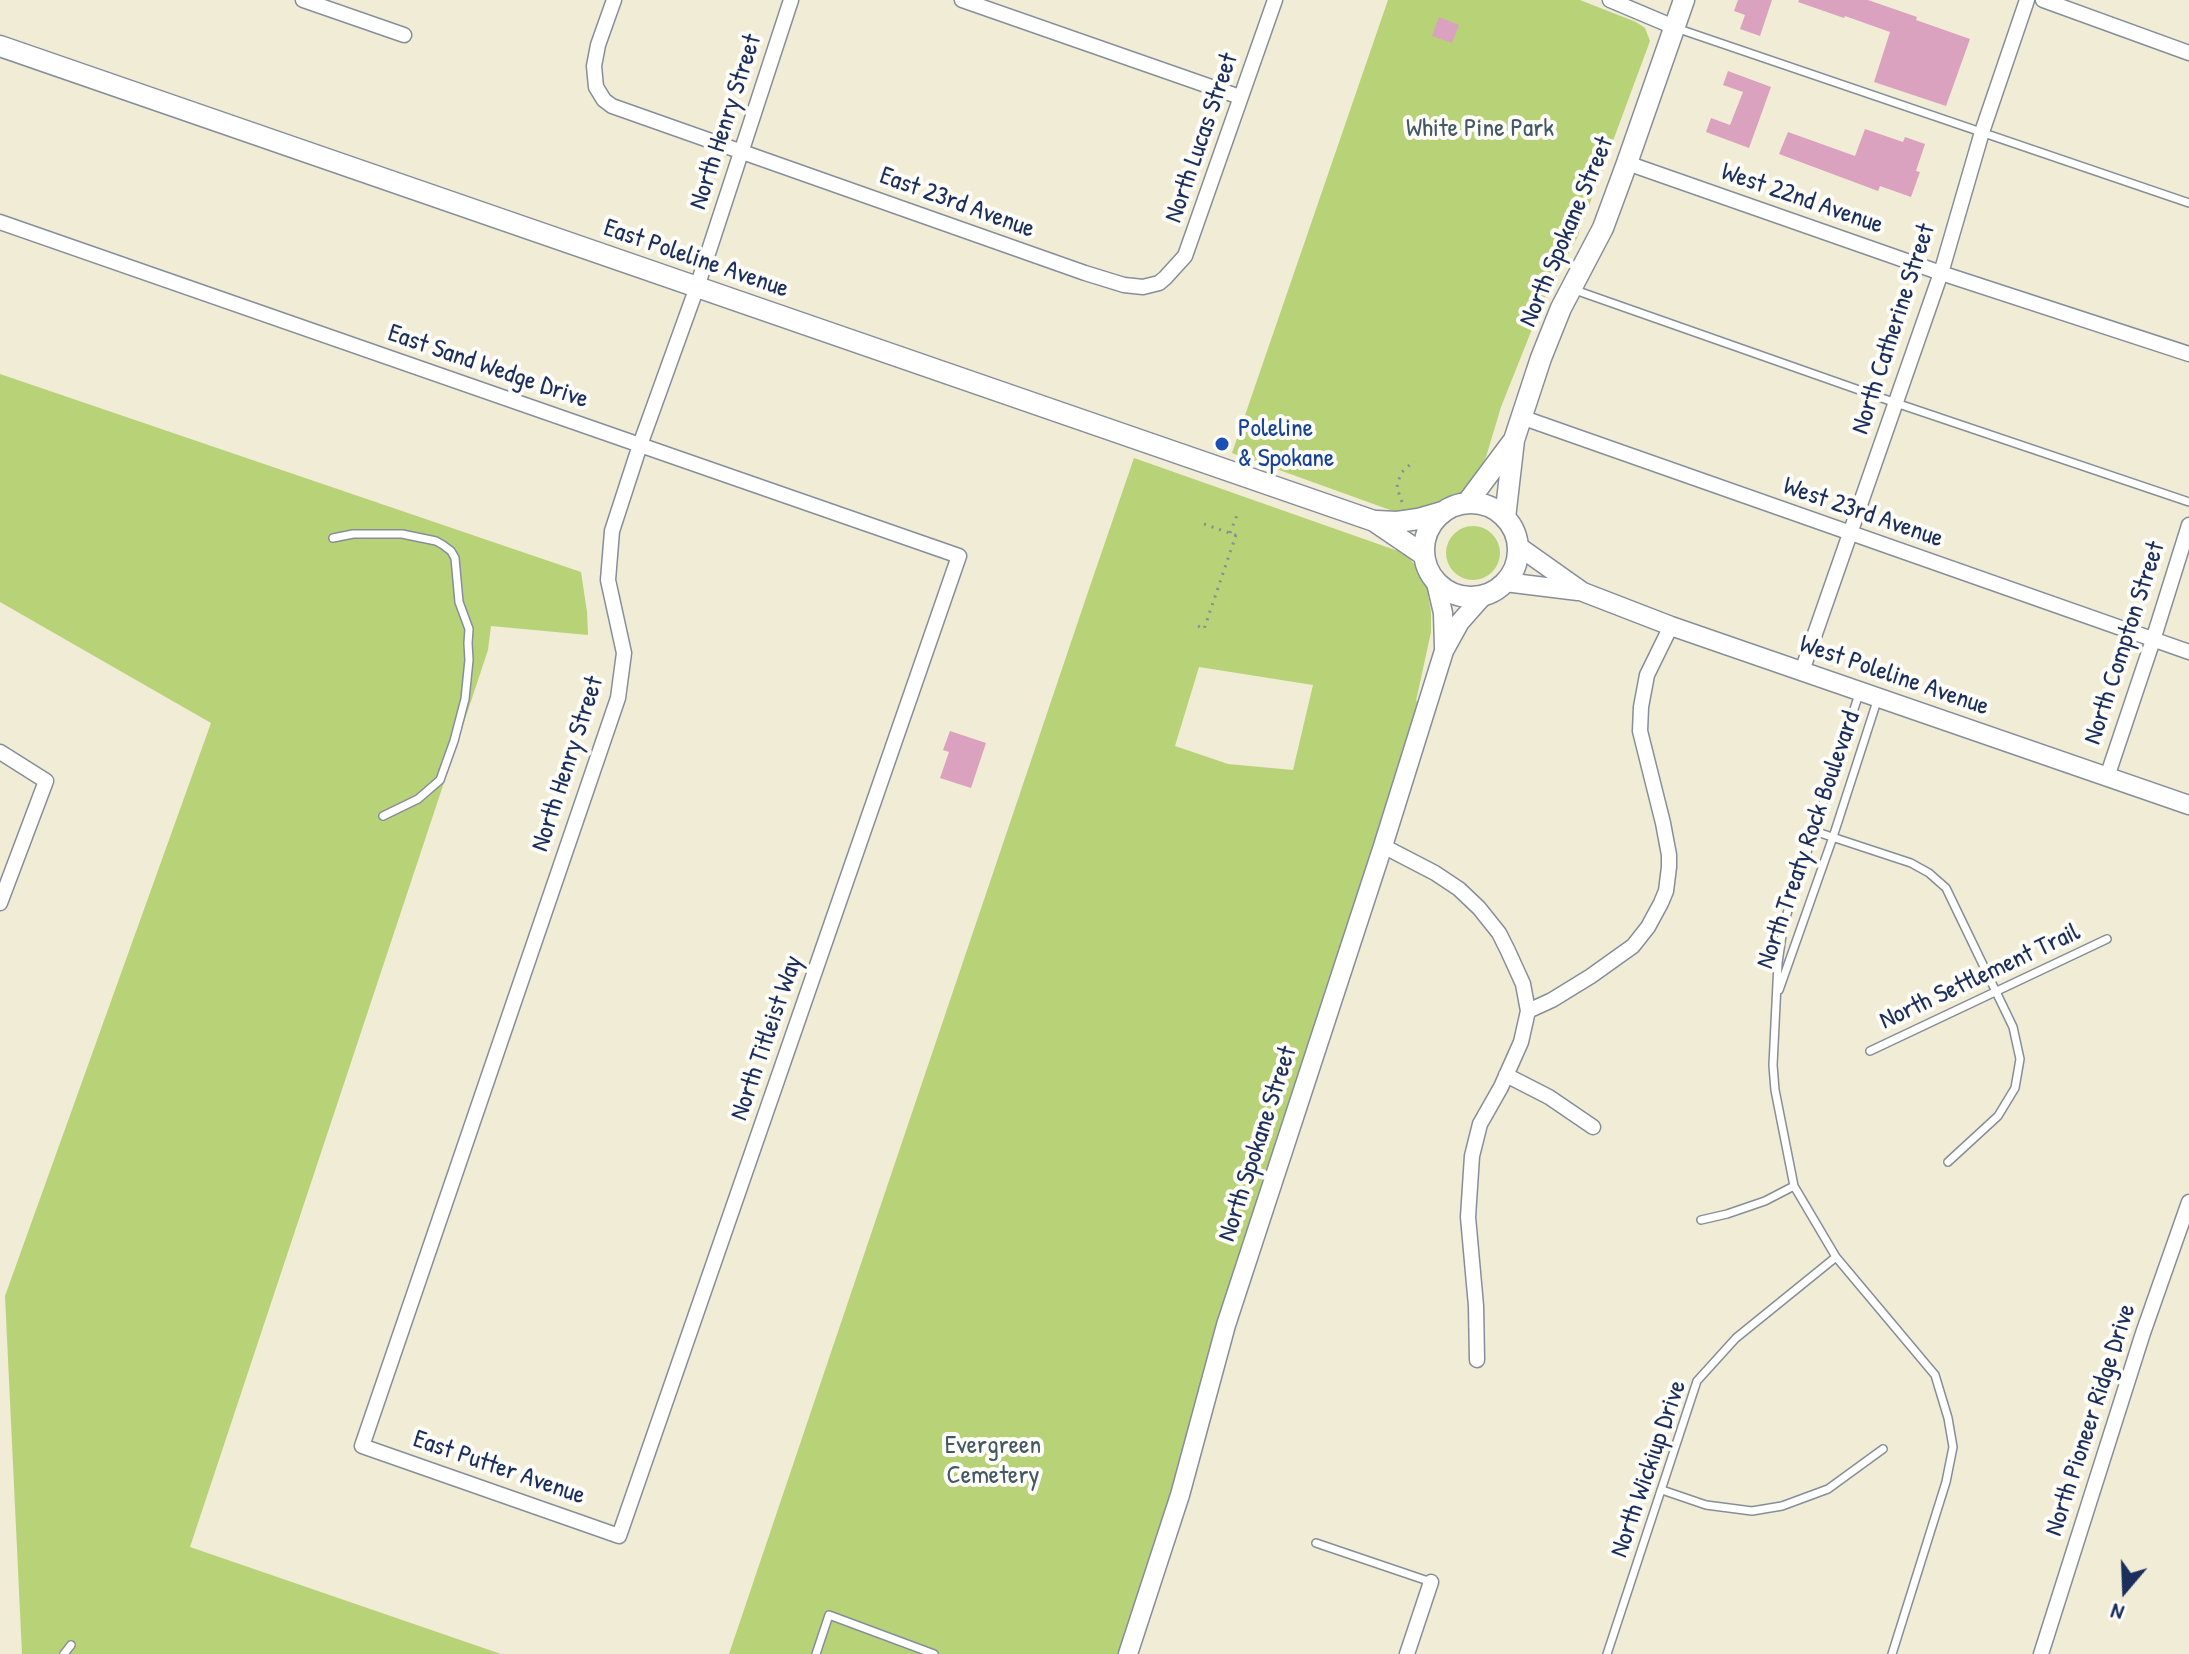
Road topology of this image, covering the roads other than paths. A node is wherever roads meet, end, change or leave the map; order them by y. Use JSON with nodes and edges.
{"nodes":[{"id":1,"x":303,"y":0,"type":"edge"},
{"id":2,"x":614,"y":0,"type":"edge"},
{"id":3,"x":791,"y":0,"type":"edge"},
{"id":4,"x":962,"y":0,"type":"edge"},
{"id":5,"x":1275,"y":0,"type":"edge"},
{"id":6,"x":1610,"y":0,"type":"edge"},
{"id":7,"x":1684,"y":0,"type":"edge"},
{"id":8,"x":2027,"y":0,"type":"edge"},
{"id":9,"x":2043,"y":0,"type":"edge"},
{"id":10,"x":1674,"y":27,"type":"junction"},
{"id":11,"x":404,"y":35,"type":"dead end"},
{"id":12,"x":0,"y":46,"type":"edge"},
{"id":13,"x":2189,"y":53,"type":"edge"},
{"id":14,"x":1240,"y":97,"type":"junction"},
{"id":15,"x":1982,"y":132,"type":"junction"},
{"id":16,"x":741,"y":151,"type":"junction"},
{"id":17,"x":1627,"y":163,"type":"junction"},
{"id":18,"x":2189,"y":203,"type":"edge"},
{"id":19,"x":0,"y":222,"type":"edge"},
{"id":20,"x":1941,"y":273,"type":"junction"},
{"id":21,"x":1159,"y":283,"type":"joint"},
{"id":22,"x":697,"y":287,"type":"junction"},
{"id":23,"x":1571,"y":288,"type":"junction"},
{"id":24,"x":2189,"y":354,"type":"edge"},
{"id":25,"x":1896,"y":403,"type":"junction"},
{"id":26,"x":1521,"y":417,"type":"junction"},
{"id":27,"x":1514,"y":440,"type":"junction"},
{"id":28,"x":640,"y":445,"type":"junction"},
{"id":29,"x":2189,"y":502,"type":"edge"},
{"id":30,"x":1467,"y":503,"type":"junction"},
{"id":31,"x":1442,"y":512,"type":"junction"},
{"id":32,"x":1505,"y":518,"type":"junction"},
{"id":33,"x":1374,"y":521,"type":"junction"},
{"id":34,"x":2189,"y":525,"type":"edge"},
{"id":35,"x":1850,"y":534,"type":"junction"},
{"id":36,"x":333,"y":538,"type":"dead end"},
{"id":37,"x":1518,"y":546,"type":"junction"},
{"id":38,"x":1424,"y":555,"type":"junction"},
{"id":39,"x":959,"y":556,"type":"joint"},
{"id":40,"x":1505,"y":582,"type":"junction"},
{"id":41,"x":1436,"y":583,"type":"junction"},
{"id":42,"x":1583,"y":592,"type":"junction"},
{"id":43,"x":1483,"y":596,"type":"junction"},
{"id":44,"x":1671,"y":626,"type":"junction"},
{"id":45,"x":2153,"y":640,"type":"junction"},
{"id":46,"x":1444,"y":651,"type":"junction"},
{"id":47,"x":2189,"y":652,"type":"edge"},
{"id":48,"x":1802,"y":671,"type":"junction"},
{"id":49,"x":1860,"y":691,"type":"junction"},
{"id":50,"x":1878,"y":698,"type":"junction"},
{"id":51,"x":0,"y":752,"type":"edge"},
{"id":52,"x":2107,"y":777,"type":"junction"},
{"id":53,"x":2189,"y":805,"type":"edge"},
{"id":54,"x":383,"y":816,"type":"dead end"},
{"id":55,"x":1814,"y":831,"type":"junction"},
{"id":56,"x":1833,"y":837,"type":"junction"},
{"id":57,"x":1383,"y":846,"type":"junction"},
{"id":58,"x":0,"y":903,"type":"edge"},
{"id":59,"x":2107,"y":939,"type":"dead end"},
{"id":60,"x":1996,"y":992,"type":"junction"},
{"id":61,"x":1777,"y":995,"type":"junction"},
{"id":62,"x":1528,"y":1011,"type":"junction"},
{"id":63,"x":1870,"y":1051,"type":"dead end"},
{"id":64,"x":1506,"y":1075,"type":"junction"},
{"id":65,"x":1593,"y":1127,"type":"dead end"},
{"id":66,"x":1948,"y":1162,"type":"dead end"},
{"id":67,"x":1794,"y":1186,"type":"junction"},
{"id":68,"x":2187,"y":1212,"type":"edge"},
{"id":69,"x":1701,"y":1220,"type":"dead end"},
{"id":70,"x":1836,"y":1257,"type":"junction"},
{"id":71,"x":1477,"y":1360,"type":"dead end"},
{"id":72,"x":362,"y":1446,"type":"joint"},
{"id":73,"x":1883,"y":1449,"type":"dead end"},
{"id":74,"x":1662,"y":1490,"type":"junction"},
{"id":75,"x":619,"y":1536,"type":"joint"},
{"id":76,"x":1316,"y":1543,"type":"dead end"},
{"id":77,"x":1431,"y":1582,"type":"joint"},
{"id":78,"x":71,"y":1645,"type":"dead end"},
{"id":79,"x":64,"y":1654,"type":"edge"},
{"id":80,"x":816,"y":1654,"type":"edge"},
{"id":81,"x":934,"y":1654,"type":"edge"},
{"id":82,"x":1128,"y":1654,"type":"edge"},
{"id":83,"x":1407,"y":1654,"type":"edge"},
{"id":84,"x":1609,"y":1654,"type":"edge"},
{"id":85,"x":1892,"y":1654,"type":"edge"},
{"id":86,"x":2041,"y":1654,"type":"edge"}],
"edges":[{"from":1,"to":11,"type":"street"},
{"from":2,"to":16,"type":"street","name":"East 23rd Avenue"},
{"from":3,"to":16,"type":"street","name":"North Henry Street"},
{"from":4,"to":14,"type":"street"},
{"from":5,"to":14,"type":"street","name":"North Lucas Street"},
{"from":6,"to":10,"type":"street"},
{"from":7,"to":10,"type":"main road","name":"North Spokane Street"},
{"from":8,"to":15,"type":"street","name":"North Catherine Street"},
{"from":9,"to":13,"type":"street"},
{"from":10,"to":15,"type":"lane"},
{"from":10,"to":17,"type":"main road","name":"North Spokane Street"},
{"from":12,"to":22,"type":"main road","name":"East Poleline Avenue"},
{"from":14,"to":21,"type":"street","name":"North Lucas Street"},
{"from":15,"to":18,"type":"lane"},
{"from":15,"to":20,"type":"street","name":"North Catherine Street"},
{"from":16,"to":21,"type":"street","name":"East 23rd Avenue"},
{"from":16,"to":22,"type":"street","name":"North Henry Street"},
{"from":17,"to":20,"type":"street","name":"West 22nd Avenue"},
{"from":17,"to":23,"type":"main road","name":"North Spokane Street"},
{"from":19,"to":28,"type":"street","name":"East Sand Wedge Drive"},
{"from":20,"to":24,"type":"street","name":"West 22nd Avenue"},
{"from":20,"to":25,"type":"street","name":"North Catherine Street"},
{"from":22,"to":28,"type":"street","name":"North Henry Street"},
{"from":22,"to":33,"type":"main road","name":"East Poleline Avenue"},
{"from":23,"to":25,"type":"lane"},
{"from":23,"to":26,"type":"main road","name":"North Spokane Street"},
{"from":25,"to":29,"type":"lane"},
{"from":25,"to":35,"type":"street","name":"North Catherine Street"},
{"from":26,"to":27,"type":"main road","name":"North Spokane Street"},
{"from":26,"to":35,"type":"street","name":"West 23rd Avenue"},
{"from":27,"to":30,"type":"main road","name":"North Spokane Street"},
{"from":27,"to":32,"type":"main road","name":"North Spokane Street"},
{"from":28,"to":39,"type":"street","name":"East Sand Wedge Drive"},
{"from":28,"to":72,"type":"street","name":"North Henry Street"},
{"from":30,"to":31,"type":"main road"},
{"from":30,"to":32,"type":"main road"},
{"from":31,"to":33,"type":"main road","name":"East Poleline Avenue"},
{"from":31,"to":38,"type":"main road"},
{"from":32,"to":37,"type":"main road"},
{"from":33,"to":38,"type":"main road","name":"East Poleline Avenue"},
{"from":34,"to":45,"type":"street","name":"North Compton Street"},
{"from":35,"to":45,"type":"street","name":"West 23rd Avenue"},
{"from":35,"to":48,"type":"street","name":"North Catherine Street"},
{"from":36,"to":54,"type":"lane"},
{"from":37,"to":40,"type":"main road"},
{"from":37,"to":42,"type":"street","name":"West Poleline Avenue"},
{"from":38,"to":41,"type":"main road"},
{"from":39,"to":75,"type":"street","name":"North Titleist Way"},
{"from":40,"to":42,"type":"street","name":"West Poleline Avenue"},
{"from":40,"to":43,"type":"main road"},
{"from":41,"to":43,"type":"main road"},
{"from":41,"to":46,"type":"street","name":"North Spokane Street"},
{"from":42,"to":44,"type":"street","name":"West Poleline Avenue"},
{"from":43,"to":46,"type":"street","name":"North Spokane Street"},
{"from":44,"to":48,"type":"street","name":"West Poleline Avenue"},
{"from":44,"to":62,"type":"street"},
{"from":45,"to":47,"type":"street","name":"West 23rd Avenue"},
{"from":45,"to":52,"type":"street","name":"North Compton Street"},
{"from":46,"to":57,"type":"street","name":"North Spokane Street"},
{"from":48,"to":49,"type":"street","name":"West Poleline Avenue"},
{"from":49,"to":50,"type":"street","name":"West Poleline Avenue"},
{"from":49,"to":55,"type":"lane","name":"North Treaty Rock Boulevard"},
{"from":50,"to":52,"type":"street","name":"West Poleline Avenue"},
{"from":50,"to":56,"type":"lane","name":"North Treaty Rock Boulevard"},
{"from":51,"to":58,"type":"street"},
{"from":52,"to":53,"type":"street","name":"West Poleline Avenue"},
{"from":55,"to":56,"type":"lane"},
{"from":55,"to":61,"type":"lane","name":"North Treaty Rock Boulevard"},
{"from":56,"to":60,"type":"lane"},
{"from":56,"to":61,"type":"lane","name":"North Treaty Rock Boulevard"},
{"from":57,"to":62,"type":"street"},
{"from":57,"to":82,"type":"street","name":"North Spokane Street"},
{"from":59,"to":60,"type":"lane","name":"North Settlement Trail"},
{"from":60,"to":63,"type":"lane","name":"North Settlement Trail"},
{"from":60,"to":66,"type":"lane"},
{"from":61,"to":67,"type":"lane","name":"North Treaty Rock Boulevard"},
{"from":62,"to":64,"type":"street"},
{"from":64,"to":65,"type":"street"},
{"from":64,"to":71,"type":"street"},
{"from":67,"to":69,"type":"lane"},
{"from":67,"to":70,"type":"lane","name":"North Treaty Rock Boulevard"},
{"from":68,"to":86,"type":"street","name":"North Pioneer Ridge Drive"},
{"from":70,"to":74,"type":"lane","name":"North Wickiup Drive"},
{"from":70,"to":85,"type":"lane","name":"North Treaty Rock Boulevard"},
{"from":72,"to":75,"type":"street","name":"East Putter Avenue"},
{"from":73,"to":74,"type":"lane"},
{"from":74,"to":84,"type":"lane","name":"North Wickiup Drive"},
{"from":76,"to":77,"type":"lane"},
{"from":77,"to":83,"type":"street"},
{"from":78,"to":79,"type":"lane"},
{"from":80,"to":81,"type":"lane"}]}
